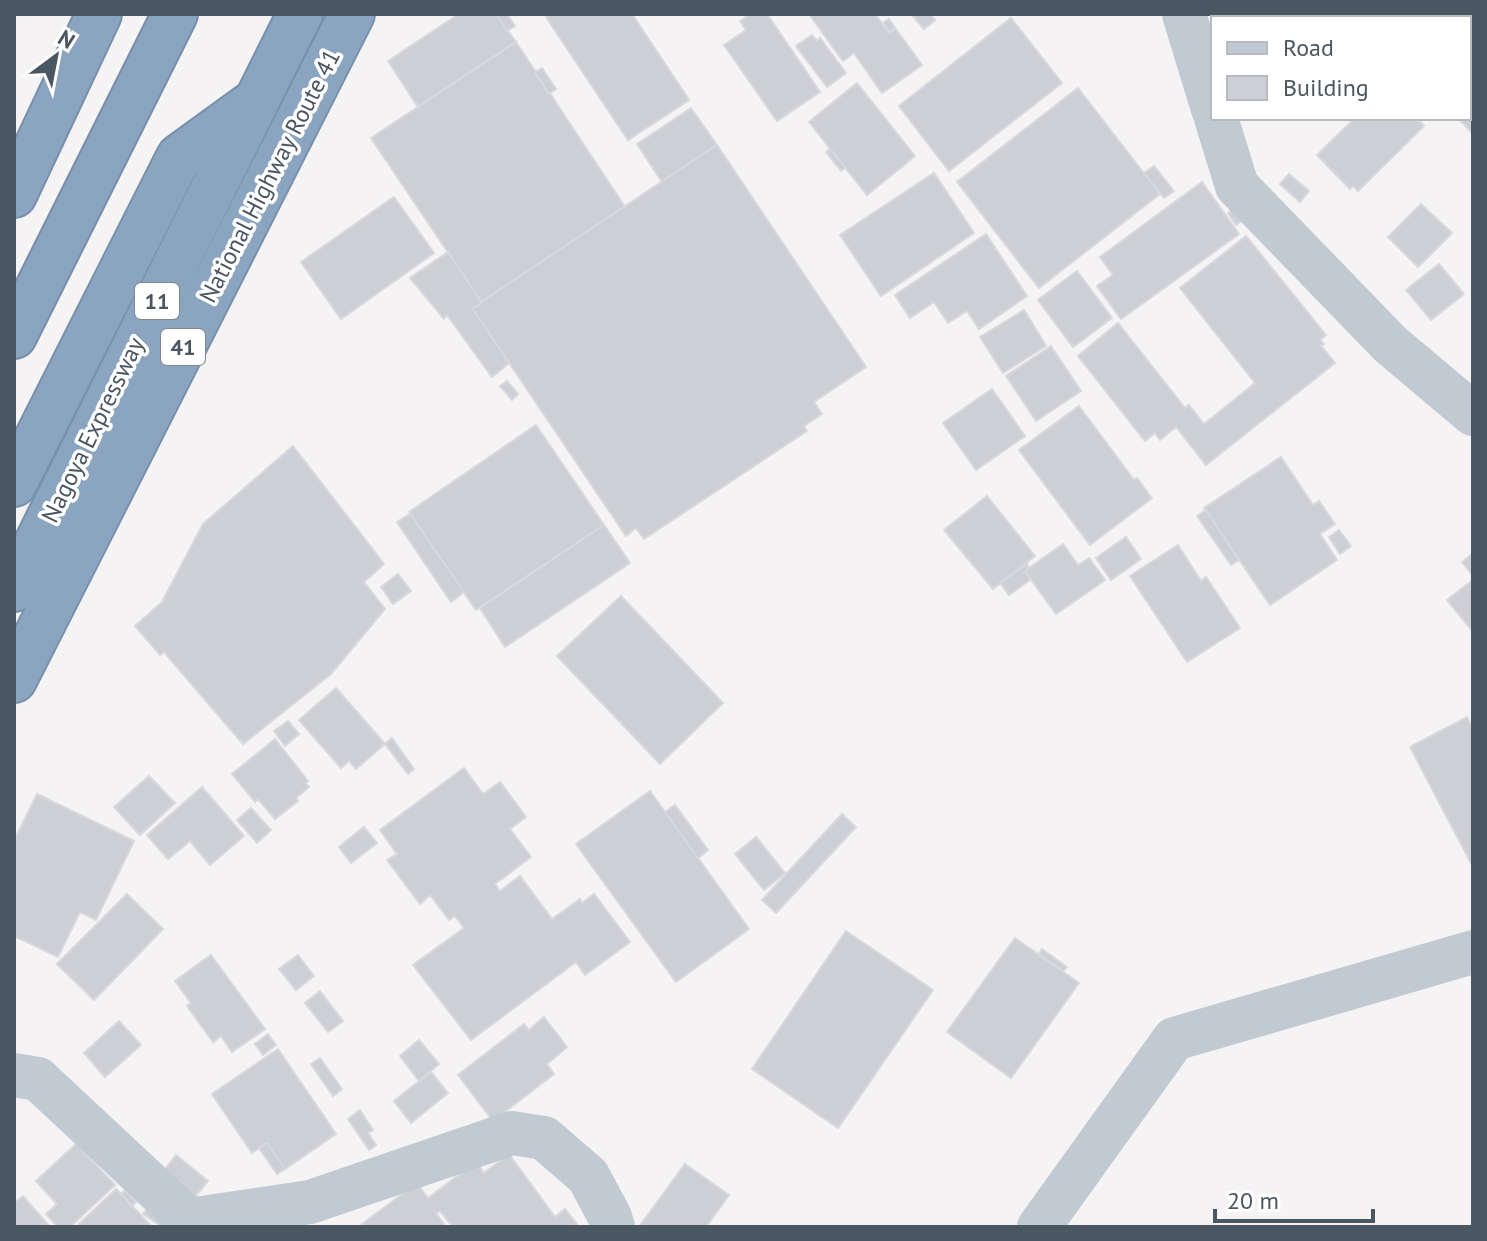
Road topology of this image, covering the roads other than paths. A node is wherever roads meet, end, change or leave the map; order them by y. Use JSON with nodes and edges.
{"nodes":[{"id":1,"x":99,"y":14,"type":"edge"},
{"id":2,"x":175,"y":14,"type":"edge"},
{"id":3,"x":300,"y":14,"type":"edge"},
{"id":4,"x":352,"y":14,"type":"edge"},
{"id":5,"x":1184,"y":14,"type":"edge"},
{"id":6,"x":258,"y":100,"type":"junction"},
{"id":7,"x":1211,"y":102,"type":"edge"},
{"id":8,"x":1217,"y":120,"type":"edge"},
{"id":9,"x":14,"y":195,"type":"edge"},
{"id":10,"x":14,"y":336,"type":"edge"},
{"id":11,"x":1473,"y":414,"type":"edge"},
{"id":12,"x":14,"y":484,"type":"edge"},
{"id":13,"x":14,"y":589,"type":"edge"},
{"id":14,"x":14,"y":680,"type":"edge"},
{"id":15,"x":1473,"y":952,"type":"edge"},
{"id":16,"x":14,"y":1075,"type":"edge"},
{"id":17,"x":185,"y":1223,"type":"edge"},
{"id":18,"x":613,"y":1227,"type":"edge"},
{"id":19,"x":1039,"y":1227,"type":"edge"}],
"edges":[{"from":1,"to":9,"type":"highway"},
{"from":2,"to":10,"type":"highway"},
{"from":3,"to":6,"type":"highway","name":"Nagoya Expressway","number":"11"},
{"from":4,"to":14,"type":"highway","name":"National Highway Route 41","number":"41"},
{"from":5,"to":7,"type":"street"},
{"from":6,"to":12,"type":"highway"},
{"from":6,"to":13,"type":"highway","name":"Nagoya Expressway","number":"11"},
{"from":8,"to":11,"type":"street"},
{"from":15,"to":19,"type":"street"},
{"from":16,"to":17,"type":"street"},
{"from":17,"to":18,"type":"street"}]}
